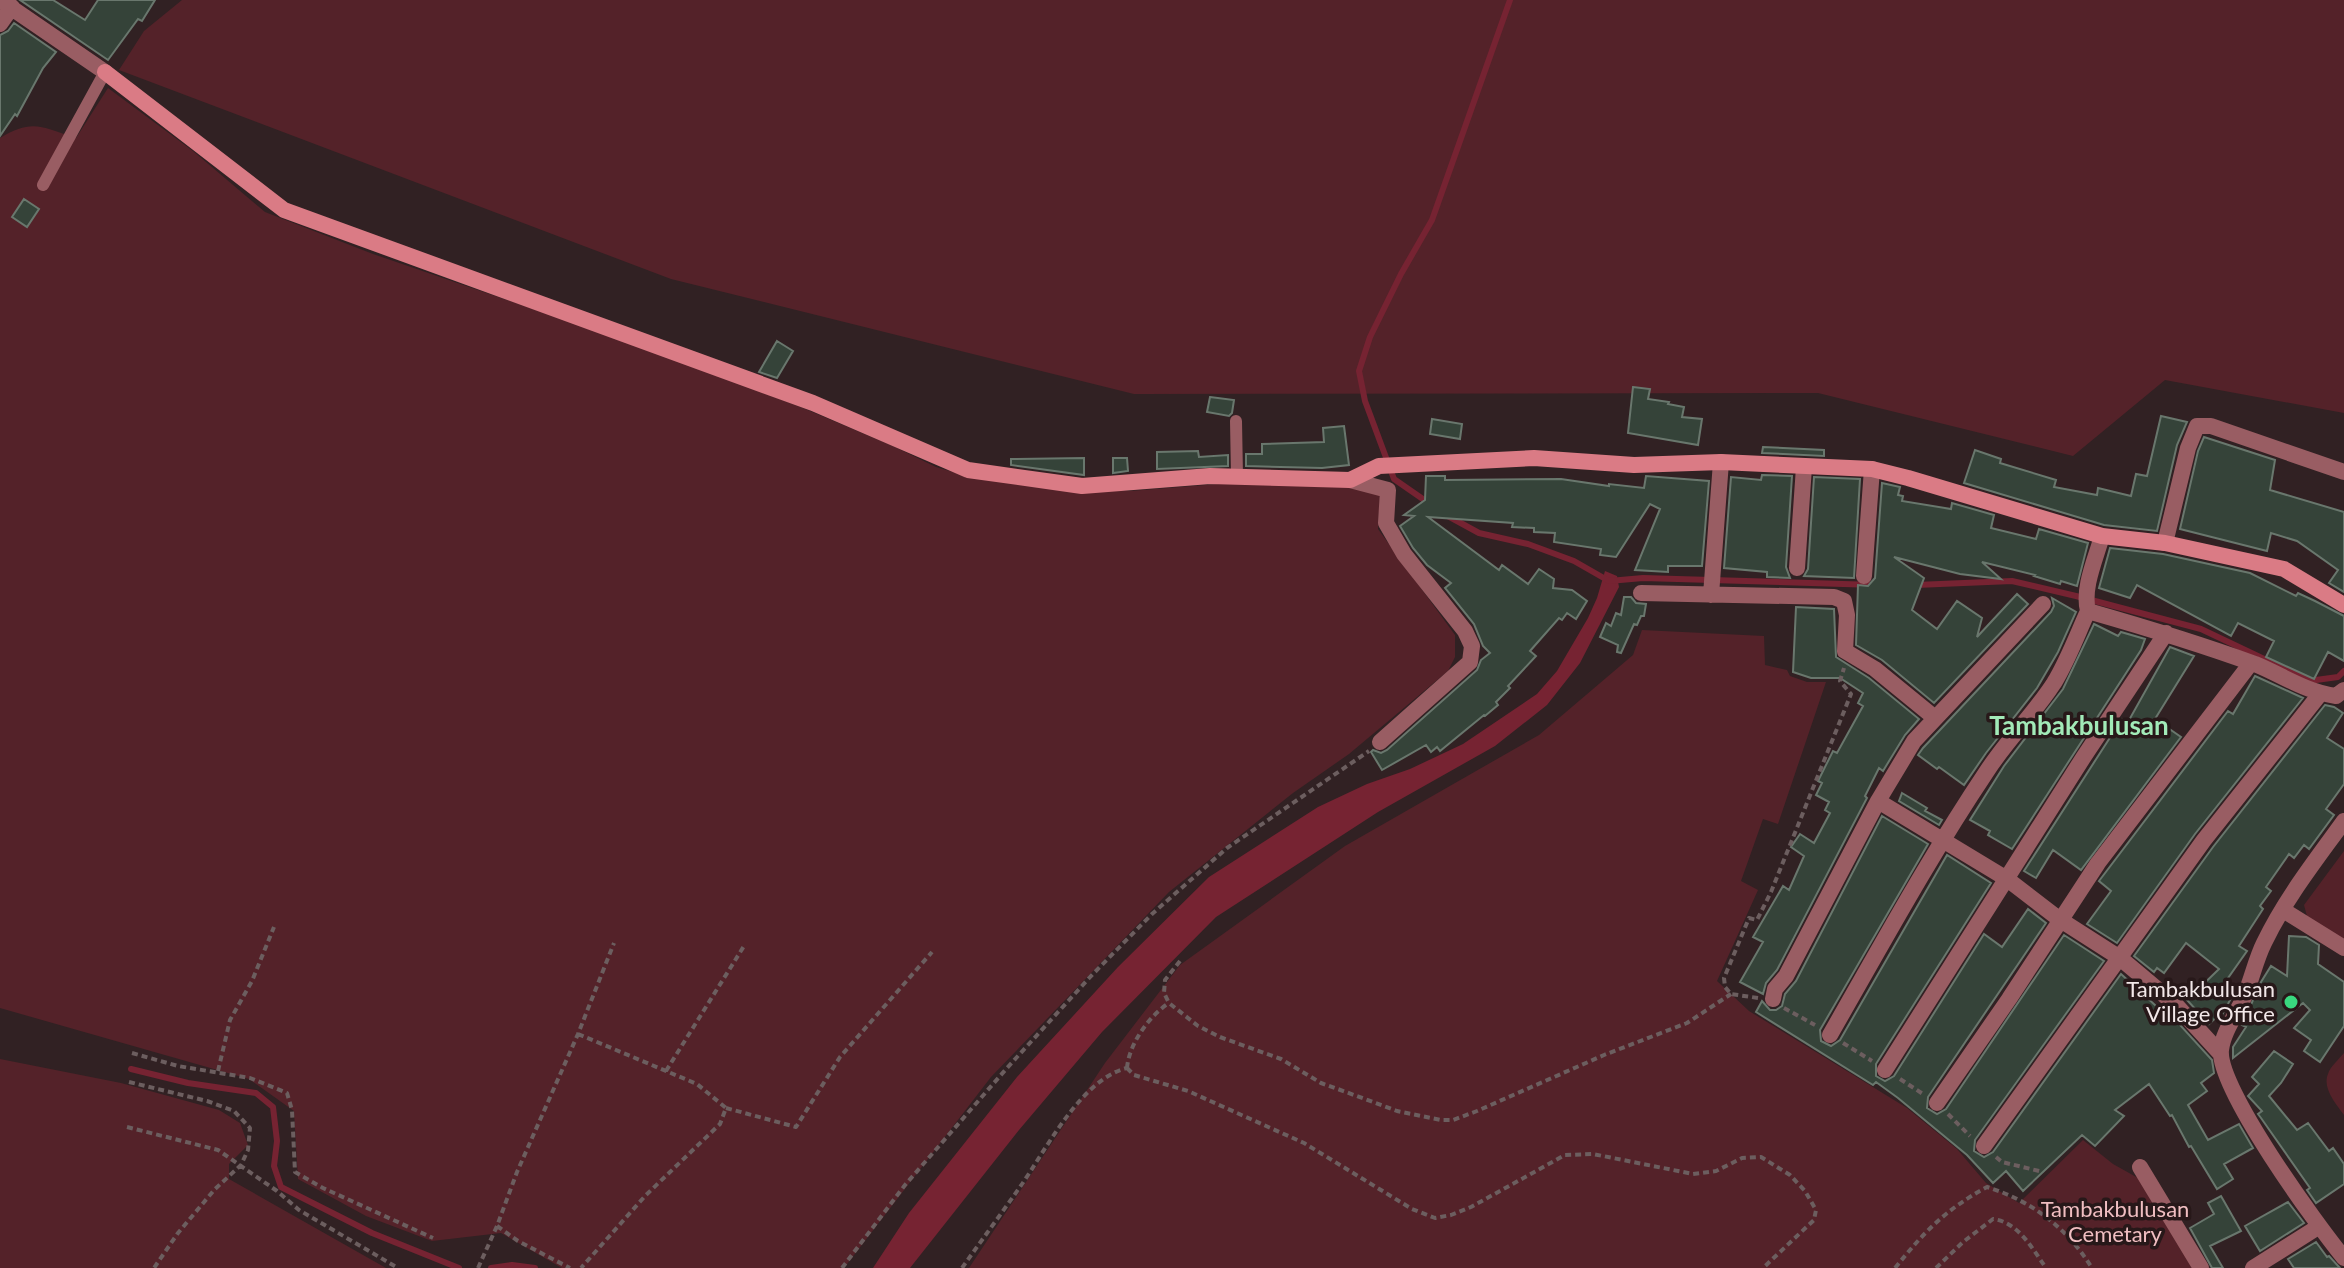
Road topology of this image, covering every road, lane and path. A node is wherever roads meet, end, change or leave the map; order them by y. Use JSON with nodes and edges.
{"nodes":[{"id":1,"x":6,"y":3,"type":"edge"},
{"id":2,"x":0,"y":24,"type":"edge"},
{"id":3,"x":105,"y":72,"type":"junction"},
{"id":4,"x":43,"y":185,"type":"dead end"},
{"id":5,"x":1236,"y":421,"type":"dead end"},
{"id":6,"x":1721,"y":462,"type":"junction"},
{"id":7,"x":1804,"y":467,"type":"junction"},
{"id":8,"x":1872,"y":469,"type":"junction"},
{"id":9,"x":2344,"y":472,"type":"edge"},
{"id":10,"x":1237,"y":476,"type":"junction"},
{"id":11,"x":1350,"y":480,"type":"junction"},
{"id":12,"x":2102,"y":536,"type":"junction"},
{"id":13,"x":2165,"y":543,"type":"junction"},
{"id":14,"x":1797,"y":568,"type":"dead end"},
{"id":15,"x":1864,"y":576,"type":"dead end"},
{"id":16,"x":1711,"y":590,"type":"junction"},
{"id":17,"x":1641,"y":593,"type":"dead end"},
{"id":18,"x":2087,"y":602,"type":"junction"},
{"id":19,"x":2043,"y":604,"type":"dead end"},
{"id":20,"x":2344,"y":605,"type":"edge"},
{"id":21,"x":2166,"y":633,"type":"junction"},
{"id":22,"x":1848,"y":654,"type":"junction"},
{"id":23,"x":2251,"y":663,"type":"junction"},
{"id":24,"x":2344,"y":690,"type":"edge"},
{"id":25,"x":2320,"y":694,"type":"junction"},
{"id":26,"x":1935,"y":718,"type":"junction"},
{"id":27,"x":1380,"y":742,"type":"joint"},
{"id":28,"x":1878,"y":801,"type":"junction"},
{"id":29,"x":2344,"y":821,"type":"edge"},
{"id":30,"x":1944,"y":841,"type":"junction"},
{"id":31,"x":2007,"y":879,"type":"junction"},
{"id":32,"x":2283,"y":910,"type":"junction"},
{"id":33,"x":2059,"y":919,"type":"junction"},
{"id":34,"x":274,"y":927,"type":"dead end"},
{"id":35,"x":614,"y":943,"type":"dead end"},
{"id":36,"x":744,"y":946,"type":"dead end"},
{"id":37,"x":2344,"y":948,"type":"edge"},
{"id":38,"x":932,"y":952,"type":"dead end"},
{"id":39,"x":2120,"y":958,"type":"junction"},
{"id":40,"x":1180,"y":961,"type":"dead end"},
{"id":41,"x":1731,"y":994,"type":"junction"},
{"id":42,"x":1773,"y":999,"type":"junction"},
{"id":43,"x":1169,"y":1003,"type":"junction"},
{"id":44,"x":578,"y":1034,"type":"junction"},
{"id":45,"x":1830,"y":1035,"type":"junction"},
{"id":46,"x":132,"y":1053,"type":"dead end"},
{"id":47,"x":2220,"y":1053,"type":"junction"},
{"id":48,"x":1127,"y":1068,"type":"junction"},
{"id":49,"x":1885,"y":1070,"type":"joint"},
{"id":50,"x":218,"y":1071,"type":"junction"},
{"id":51,"x":666,"y":1071,"type":"junction"},
{"id":52,"x":129,"y":1082,"type":"dead end"},
{"id":53,"x":1937,"y":1103,"type":"dead end"},
{"id":54,"x":726,"y":1108,"type":"junction"},
{"id":55,"x":127,"y":1127,"type":"dead end"},
{"id":56,"x":1984,"y":1146,"type":"joint"},
{"id":57,"x":241,"y":1165,"type":"junction"},
{"id":58,"x":2140,"y":1167,"type":"dead end"},
{"id":59,"x":2043,"y":1172,"type":"dead end"},
{"id":60,"x":497,"y":1227,"type":"junction"},
{"id":61,"x":2318,"y":1227,"type":"junction"},
{"id":62,"x":433,"y":1238,"type":"dead end"},
{"id":63,"x":2344,"y":1258,"type":"edge"},
{"id":64,"x":154,"y":1268,"type":"edge"},
{"id":65,"x":398,"y":1268,"type":"edge"},
{"id":66,"x":478,"y":1268,"type":"edge"},
{"id":67,"x":570,"y":1268,"type":"edge"},
{"id":68,"x":581,"y":1268,"type":"edge"},
{"id":69,"x":842,"y":1268,"type":"edge"},
{"id":70,"x":962,"y":1268,"type":"edge"},
{"id":71,"x":1763,"y":1268,"type":"edge"},
{"id":72,"x":1895,"y":1268,"type":"edge"},
{"id":73,"x":1936,"y":1268,"type":"edge"},
{"id":74,"x":2046,"y":1268,"type":"edge"},
{"id":75,"x":2092,"y":1268,"type":"edge"},
{"id":76,"x":2201,"y":1268,"type":"edge"},
{"id":77,"x":2253,"y":1268,"type":"edge"}],
"edges":[{"from":1,"to":2,"type":"street"},
{"from":1,"to":3,"type":"street"},
{"from":3,"to":4,"type":"lane"},
{"from":3,"to":10,"type":"street"},
{"from":5,"to":10,"type":"lane"},
{"from":6,"to":7,"type":"street"},
{"from":6,"to":11,"type":"street"},
{"from":6,"to":16,"type":"street"},
{"from":7,"to":8,"type":"street"},
{"from":7,"to":14,"type":"street"},
{"from":8,"to":12,"type":"street"},
{"from":8,"to":15,"type":"street"},
{"from":9,"to":13,"type":"street"},
{"from":10,"to":11,"type":"street"},
{"from":11,"to":27,"type":"street"},
{"from":12,"to":13,"type":"street"},
{"from":12,"to":18,"type":"street"},
{"from":13,"to":20,"type":"street"},
{"from":16,"to":17,"type":"street"},
{"from":16,"to":22,"type":"street"},
{"from":18,"to":21,"type":"street"},
{"from":18,"to":30,"type":"street"},
{"from":19,"to":26,"type":"street"},
{"from":21,"to":23,"type":"street"},
{"from":21,"to":31,"type":"street"},
{"from":22,"to":26,"type":"street"},
{"from":22,"to":41,"type":"path"},
{"from":23,"to":25,"type":"street"},
{"from":23,"to":33,"type":"street"},
{"from":24,"to":25,"type":"street"},
{"from":25,"to":39,"type":"street"},
{"from":26,"to":28,"type":"street"},
{"from":27,"to":69,"type":"path"},
{"from":28,"to":30,"type":"street"},
{"from":28,"to":42,"type":"street"},
{"from":29,"to":32,"type":"street"},
{"from":30,"to":31,"type":"street"},
{"from":30,"to":45,"type":"street"},
{"from":31,"to":33,"type":"street"},
{"from":31,"to":49,"type":"street"},
{"from":32,"to":37,"type":"street"},
{"from":32,"to":47,"type":"street"},
{"from":33,"to":39,"type":"street"},
{"from":33,"to":53,"type":"street"},
{"from":34,"to":50,"type":"path"},
{"from":35,"to":44,"type":"path"},
{"from":36,"to":51,"type":"path"},
{"from":38,"to":54,"type":"path"},
{"from":39,"to":47,"type":"street"},
{"from":39,"to":56,"type":"street"},
{"from":40,"to":43,"type":"path"},
{"from":41,"to":42,"type":"path"},
{"from":41,"to":43,"type":"path"},
{"from":42,"to":45,"type":"path"},
{"from":43,"to":48,"type":"path"},
{"from":44,"to":51,"type":"path"},
{"from":44,"to":60,"type":"path"},
{"from":45,"to":49,"type":"path"},
{"from":46,"to":50,"type":"path"},
{"from":47,"to":61,"type":"street"},
{"from":48,"to":70,"type":"path"},
{"from":48,"to":71,"type":"path"},
{"from":50,"to":62,"type":"path"},
{"from":51,"to":54,"type":"path"},
{"from":52,"to":57,"type":"path"},
{"from":54,"to":68,"type":"path"},
{"from":55,"to":57,"type":"path"},
{"from":56,"to":59,"type":"path"},
{"from":57,"to":64,"type":"path"},
{"from":57,"to":65,"type":"path"},
{"from":58,"to":76,"type":"street"},
{"from":60,"to":66,"type":"path"},
{"from":60,"to":67,"type":"path"},
{"from":61,"to":63,"type":"street"},
{"from":61,"to":77,"type":"street"},
{"from":72,"to":75,"type":"path"},
{"from":73,"to":74,"type":"path"}]}
